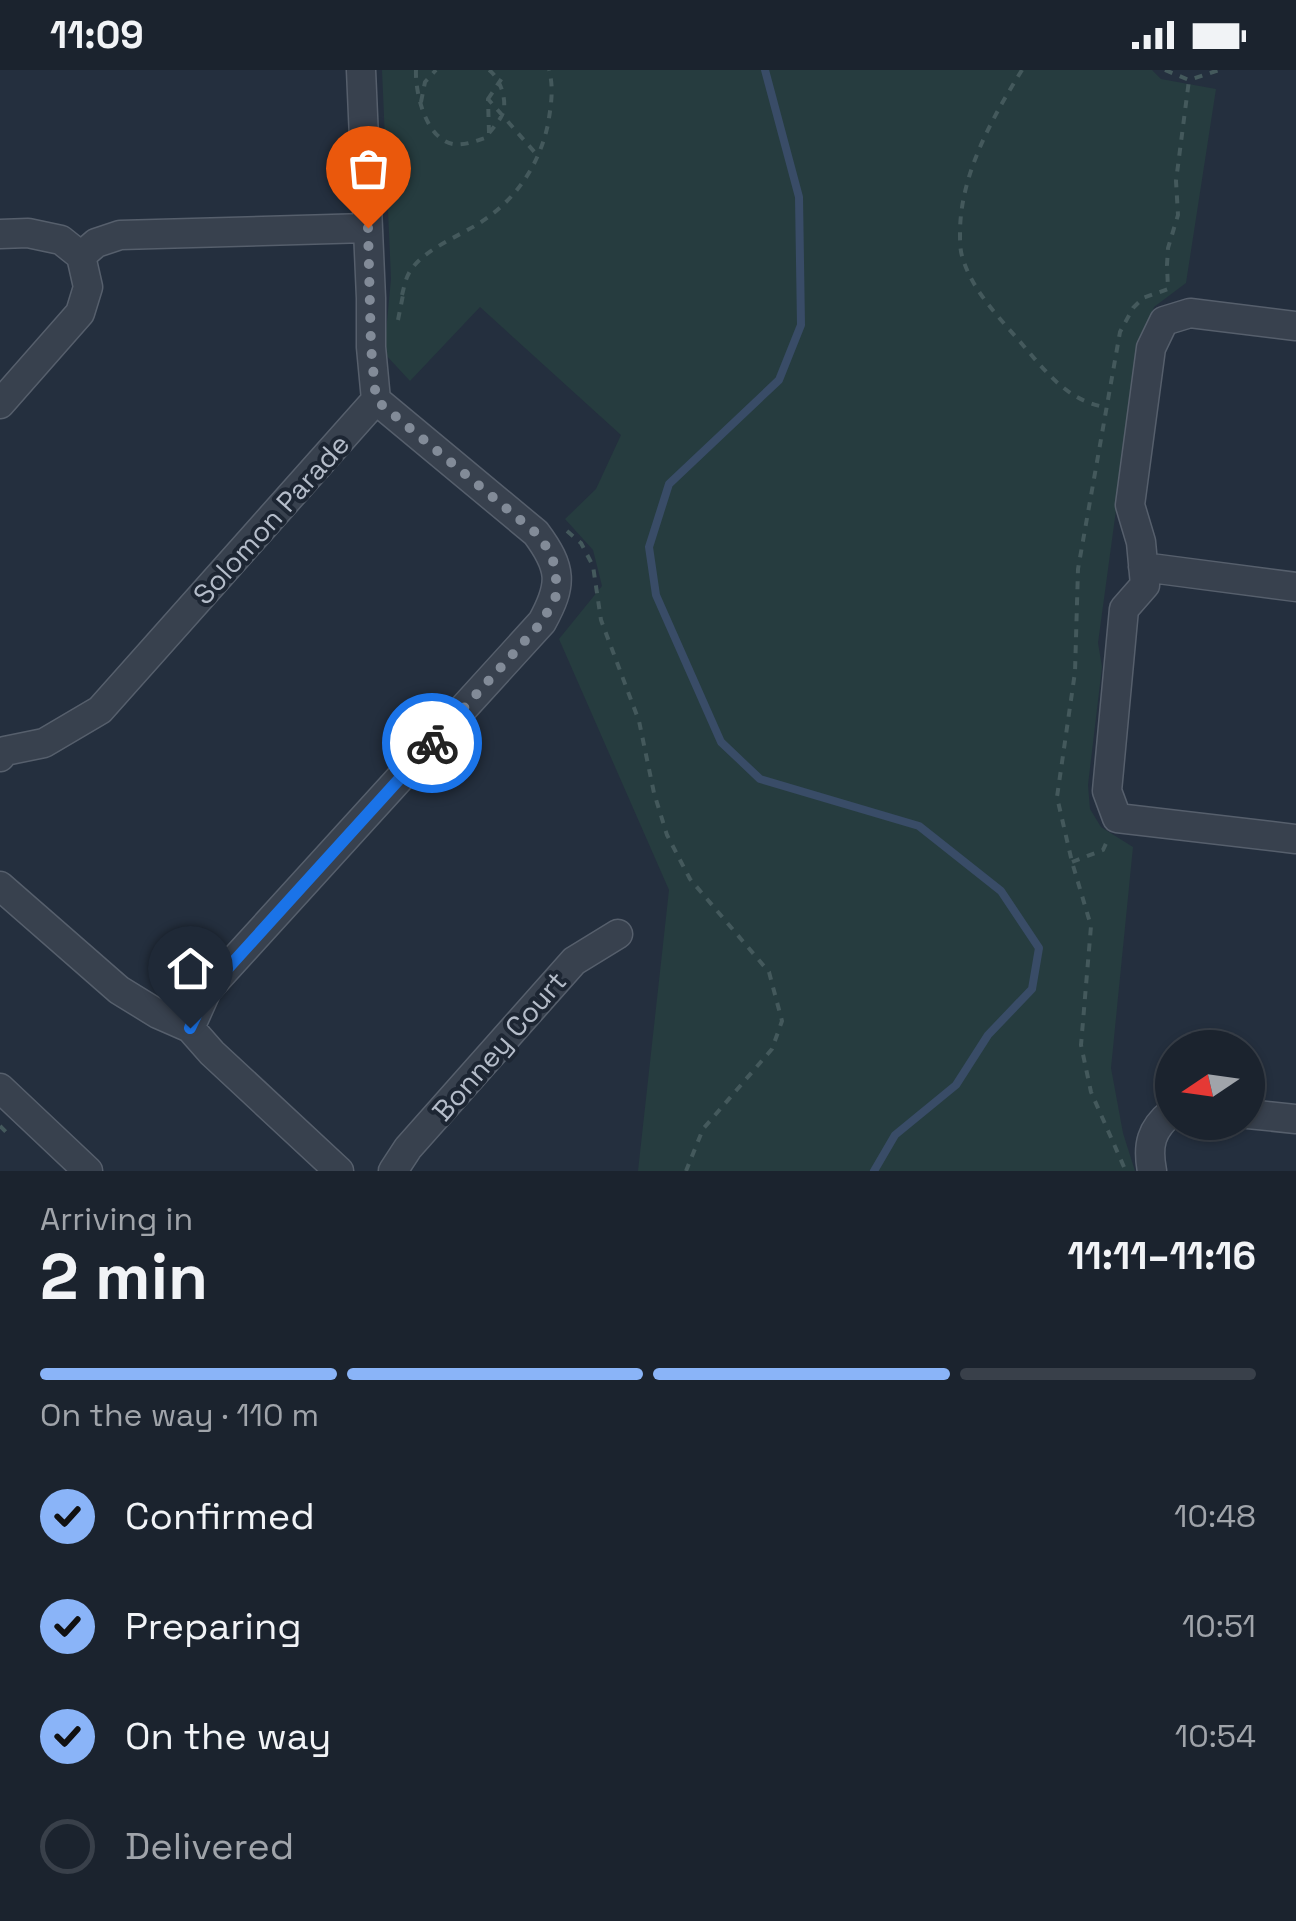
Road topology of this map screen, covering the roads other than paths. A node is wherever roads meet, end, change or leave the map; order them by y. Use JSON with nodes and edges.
{"nodes":[{"id":1,"x":361,"y":70,"type":"edge"},
{"id":2,"x":368,"y":228,"type":"junction"},
{"id":3,"x":0,"y":234,"type":"edge"},
{"id":4,"x":81,"y":256,"type":"junction"},
{"id":5,"x":1296,"y":326,"type":"edge"},
{"id":6,"x":376,"y":400,"type":"junction"},
{"id":7,"x":0,"y":404,"type":"edge"},
{"id":8,"x":1144,"y":567,"type":"junction"},
{"id":9,"x":1296,"y":587,"type":"edge"},
{"id":10,"x":2,"y":748,"type":"edge"},
{"id":11,"x":1296,"y":839,"type":"edge"},
{"id":12,"x":0,"y":886,"type":"edge"},
{"id":13,"x":618,"y":934,"type":"dead end"},
{"id":14,"x":190,"y":1028,"type":"junction"},
{"id":15,"x":0,"y":1088,"type":"edge"},
{"id":16,"x":1265,"y":1116,"type":"edge"},
{"id":17,"x":1296,"y":1119,"type":"edge"},
{"id":18,"x":1155,"y":1133,"type":"edge"},
{"id":19,"x":88,"y":1171,"type":"edge"},
{"id":20,"x":339,"y":1171,"type":"edge"},
{"id":21,"x":392,"y":1171,"type":"edge"},
{"id":22,"x":1152,"y":1171,"type":"edge"}],
"edges":[{"from":1,"to":2,"type":"street"},
{"from":2,"to":4,"type":"street"},
{"from":2,"to":6,"type":"street"},
{"from":3,"to":4,"type":"street"},
{"from":4,"to":7,"type":"street"},
{"from":5,"to":8,"type":"street"},
{"from":6,"to":10,"type":"street","name":"Solomon Parade"},
{"from":6,"to":14,"type":"street"},
{"from":8,"to":9,"type":"street"},
{"from":8,"to":11,"type":"street"},
{"from":12,"to":14,"type":"street"},
{"from":13,"to":21,"type":"street","name":"Bonney Court"},
{"from":14,"to":20,"type":"street"},
{"from":15,"to":19,"type":"street"},
{"from":16,"to":17,"type":"street"},
{"from":18,"to":22,"type":"street"}]}
